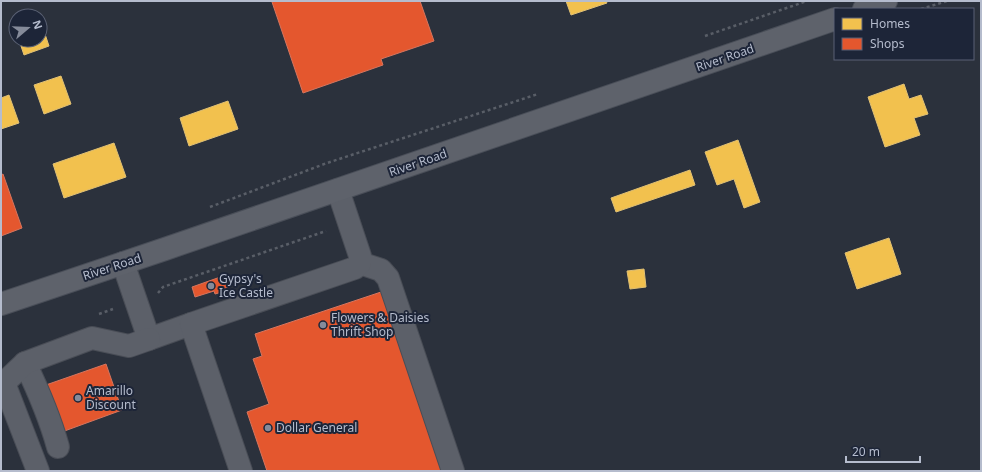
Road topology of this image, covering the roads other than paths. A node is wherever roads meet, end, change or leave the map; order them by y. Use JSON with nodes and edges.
{"nodes":[{"id":1,"x":886,"y":1,"type":"edge"},
{"id":2,"x":867,"y":8,"type":"edge"},
{"id":3,"x":834,"y":19,"type":"edge"},
{"id":4,"x":338,"y":190,"type":"junction"},
{"id":5,"x":123,"y":263,"type":"junction"},
{"id":6,"x":360,"y":263,"type":"junction"},
{"id":7,"x":1,"y":304,"type":"edge"},
{"id":8,"x":191,"y":324,"type":"junction"},
{"id":9,"x":149,"y":339,"type":"junction"},
{"id":10,"x":25,"y":363,"type":"junction"},
{"id":11,"x":58,"y":448,"type":"dead end"},
{"id":12,"x":38,"y":471,"type":"edge"},
{"id":13,"x":241,"y":471,"type":"edge"},
{"id":14,"x":453,"y":471,"type":"edge"}],
"edges":[{"from":1,"to":2,"type":"main road"},
{"from":3,"to":4,"type":"main road","name":"River Road"},
{"from":4,"to":5,"type":"main road","name":"River Road"},
{"from":4,"to":6,"type":"lane"},
{"from":5,"to":7,"type":"main road","name":"River Road"},
{"from":5,"to":9,"type":"lane"},
{"from":6,"to":8,"type":"lane"},
{"from":6,"to":14,"type":"lane"},
{"from":8,"to":9,"type":"lane"},
{"from":8,"to":13,"type":"lane"},
{"from":9,"to":10,"type":"lane"},
{"from":10,"to":11,"type":"lane"},
{"from":10,"to":12,"type":"lane"}]}
